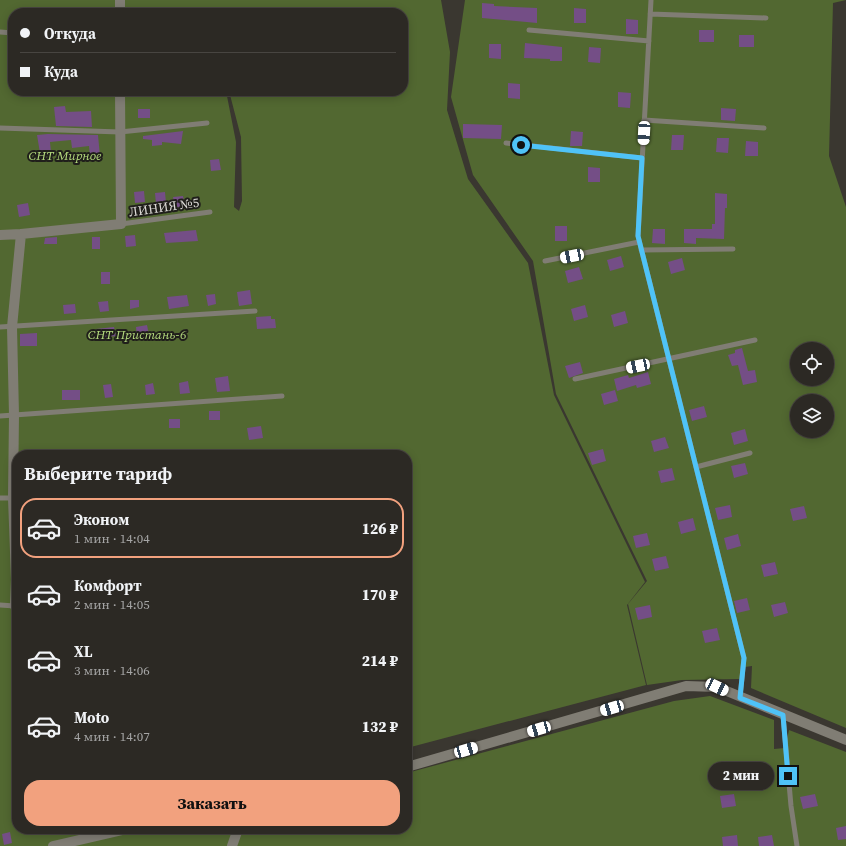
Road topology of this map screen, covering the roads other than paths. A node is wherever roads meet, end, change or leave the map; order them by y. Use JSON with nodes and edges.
{"nodes":[{"id":1,"x":651,"y":0,"type":"edge"},
{"id":2,"x":650,"y":14,"type":"junction"},
{"id":3,"x":766,"y":18,"type":"dead end"},
{"id":4,"x":529,"y":30,"type":"dead end"},
{"id":5,"x":649,"y":41,"type":"junction"},
{"id":6,"x":120,"y":96,"type":"edge"},
{"id":7,"x":644,"y":120,"type":"junction"},
{"id":8,"x":206,"y":123,"type":"dead end"},
{"id":9,"x":0,"y":128,"type":"edge"},
{"id":10,"x":764,"y":128,"type":"dead end"},
{"id":11,"x":120,"y":132,"type":"junction"},
{"id":12,"x":506,"y":143,"type":"dead end"},
{"id":13,"x":642,"y":158,"type":"junction"},
{"id":14,"x":210,"y":212,"type":"dead end"},
{"id":15,"x":121,"y":224,"type":"junction"},
{"id":16,"x":0,"y":234,"type":"edge"},
{"id":17,"x":21,"y":234,"type":"junction"},
{"id":18,"x":639,"y":242,"type":"junction"},
{"id":19,"x":733,"y":249,"type":"dead end"},
{"id":20,"x":641,"y":250,"type":"junction"},
{"id":21,"x":545,"y":261,"type":"dead end"},
{"id":22,"x":255,"y":311,"type":"dead end"},
{"id":23,"x":0,"y":327,"type":"edge"},
{"id":24,"x":12,"y":327,"type":"junction"},
{"id":25,"x":755,"y":340,"type":"dead end"},
{"id":26,"x":669,"y":360,"type":"junction"},
{"id":27,"x":575,"y":379,"type":"dead end"},
{"id":28,"x":282,"y":396,"type":"dead end"},
{"id":29,"x":14,"y":415,"type":"junction"},
{"id":30,"x":0,"y":416,"type":"edge"},
{"id":31,"x":14,"y":450,"type":"edge"},
{"id":32,"x":750,"y":453,"type":"dead end"},
{"id":33,"x":696,"y":467,"type":"junction"},
{"id":34,"x":0,"y":498,"type":"edge"},
{"id":35,"x":12,"y":498,"type":"edge"},
{"id":36,"x":0,"y":605,"type":"edge"},
{"id":37,"x":12,"y":607,"type":"edge"},
{"id":38,"x":740,"y":698,"type":"junction"},
{"id":39,"x":783,"y":715,"type":"junction"},
{"id":40,"x":846,"y":740,"type":"edge"},
{"id":41,"x":412,"y":766,"type":"edge"},
{"id":42,"x":110,"y":834,"type":"edge"},
{"id":43,"x":236,"y":834,"type":"edge"},
{"id":44,"x":83,"y":842,"type":"edge"},
{"id":45,"x":53,"y":846,"type":"edge"},
{"id":46,"x":232,"y":846,"type":"edge"},
{"id":47,"x":797,"y":846,"type":"edge"}],
"edges":[{"from":1,"to":2,"type":"lane"},
{"from":2,"to":3,"type":"lane"},
{"from":2,"to":5,"type":"lane"},
{"from":4,"to":5,"type":"lane"},
{"from":5,"to":7,"type":"lane"},
{"from":6,"to":11,"type":"street"},
{"from":7,"to":10,"type":"lane"},
{"from":7,"to":13,"type":"lane"},
{"from":8,"to":11,"type":"lane"},
{"from":9,"to":11,"type":"lane"},
{"from":11,"to":15,"type":"street"},
{"from":12,"to":13,"type":"lane"},
{"from":13,"to":18,"type":"lane"},
{"from":14,"to":15,"type":"lane","name":"ЛИНИЯ №5"},
{"from":15,"to":17,"type":"street"},
{"from":16,"to":17,"type":"street"},
{"from":17,"to":24,"type":"street"},
{"from":18,"to":20,"type":"lane"},
{"from":18,"to":21,"type":"lane"},
{"from":19,"to":20,"type":"lane"},
{"from":20,"to":26,"type":"lane"},
{"from":22,"to":24,"type":"lane"},
{"from":23,"to":24,"type":"lane"},
{"from":24,"to":29,"type":"street"},
{"from":25,"to":26,"type":"lane"},
{"from":26,"to":27,"type":"lane"},
{"from":26,"to":33,"type":"lane"},
{"from":28,"to":29,"type":"lane"},
{"from":29,"to":30,"type":"lane"},
{"from":29,"to":31,"type":"street"},
{"from":32,"to":33,"type":"lane"},
{"from":33,"to":38,"type":"lane"},
{"from":34,"to":35,"type":"lane"},
{"from":36,"to":37,"type":"lane"},
{"from":38,"to":39,"type":"street"},
{"from":38,"to":41,"type":"street"},
{"from":39,"to":40,"type":"street"},
{"from":39,"to":47,"type":"lane"},
{"from":42,"to":44,"type":"street"},
{"from":43,"to":46,"type":"street"},
{"from":44,"to":45,"type":"street"}]}
